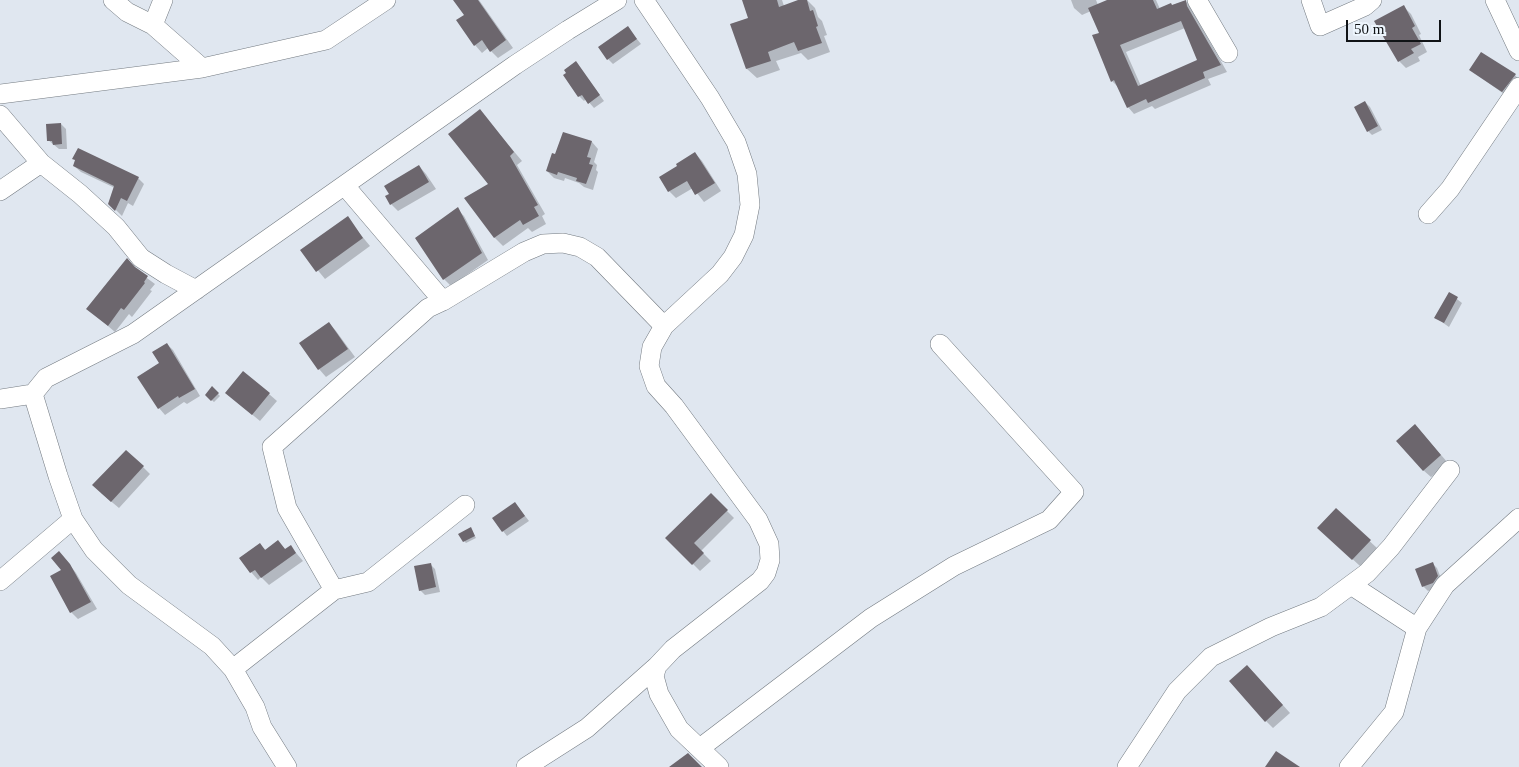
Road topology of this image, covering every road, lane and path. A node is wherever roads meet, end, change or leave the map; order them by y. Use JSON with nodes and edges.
{"nodes":[{"id":1,"x":113,"y":0,"type":"edge"},
{"id":2,"x":164,"y":0,"type":"edge"},
{"id":3,"x":386,"y":0,"type":"edge"},
{"id":4,"x":617,"y":0,"type":"edge"},
{"id":5,"x":644,"y":0,"type":"edge"},
{"id":6,"x":1197,"y":0,"type":"edge"},
{"id":7,"x":1311,"y":0,"type":"edge"},
{"id":8,"x":1372,"y":0,"type":"edge"},
{"id":9,"x":1495,"y":0,"type":"edge"},
{"id":10,"x":153,"y":26,"type":"junction"},
{"id":11,"x":1519,"y":51,"type":"edge"},
{"id":12,"x":1228,"y":53,"type":"dead end"},
{"id":13,"x":202,"y":68,"type":"junction"},
{"id":14,"x":1519,"y":87,"type":"edge"},
{"id":15,"x":0,"y":94,"type":"edge"},
{"id":16,"x":0,"y":116,"type":"edge"},
{"id":17,"x":42,"y":163,"type":"junction"},
{"id":18,"x":345,"y":186,"type":"junction"},
{"id":19,"x":0,"y":191,"type":"edge"},
{"id":20,"x":1428,"y":214,"type":"dead end"},
{"id":21,"x":196,"y":290,"type":"junction"},
{"id":22,"x":444,"y":301,"type":"junction"},
{"id":23,"x":664,"y":326,"type":"junction"},
{"id":24,"x":940,"y":344,"type":"dead end"},
{"id":25,"x":33,"y":394,"type":"junction"},
{"id":26,"x":0,"y":398,"type":"edge"},
{"id":27,"x":1450,"y":470,"type":"dead end"},
{"id":28,"x":465,"y":505,"type":"dead end"},
{"id":29,"x":1519,"y":518,"type":"edge"},
{"id":30,"x":73,"y":519,"type":"junction"},
{"id":31,"x":0,"y":581,"type":"edge"},
{"id":32,"x":1351,"y":585,"type":"junction"},
{"id":33,"x":334,"y":590,"type":"junction"},
{"id":34,"x":1417,"y":628,"type":"junction"},
{"id":35,"x":657,"y":666,"type":"junction"},
{"id":36,"x":233,"y":668,"type":"junction"},
{"id":37,"x":700,"y":748,"type":"junction"},
{"id":38,"x":287,"y":767,"type":"edge"},
{"id":39,"x":526,"y":767,"type":"edge"},
{"id":40,"x":719,"y":767,"type":"edge"},
{"id":41,"x":1128,"y":767,"type":"edge"},
{"id":42,"x":1349,"y":767,"type":"edge"}],
"edges":[{"from":1,"to":10,"type":"street"},
{"from":2,"to":10,"type":"street"},
{"from":3,"to":13,"type":"street"},
{"from":4,"to":18,"type":"street"},
{"from":5,"to":23,"type":"street"},
{"from":6,"to":12,"type":"street"},
{"from":7,"to":8,"type":"street"},
{"from":9,"to":11,"type":"street"},
{"from":10,"to":13,"type":"street"},
{"from":13,"to":15,"type":"street"},
{"from":14,"to":20,"type":"street"},
{"from":16,"to":17,"type":"street"},
{"from":17,"to":19,"type":"street"},
{"from":17,"to":21,"type":"street"},
{"from":18,"to":21,"type":"street"},
{"from":18,"to":22,"type":"street"},
{"from":21,"to":25,"type":"street"},
{"from":22,"to":23,"type":"street"},
{"from":22,"to":33,"type":"street"},
{"from":23,"to":35,"type":"street"},
{"from":24,"to":37,"type":"street"},
{"from":25,"to":26,"type":"street"},
{"from":25,"to":30,"type":"street"},
{"from":27,"to":32,"type":"street"},
{"from":28,"to":33,"type":"street"},
{"from":29,"to":34,"type":"street"},
{"from":30,"to":31,"type":"street"},
{"from":30,"to":36,"type":"street"},
{"from":32,"to":34,"type":"street"},
{"from":32,"to":41,"type":"street"},
{"from":33,"to":36,"type":"street"},
{"from":34,"to":42,"type":"street"},
{"from":35,"to":37,"type":"street"},
{"from":35,"to":39,"type":"street"},
{"from":36,"to":38,"type":"street"},
{"from":37,"to":40,"type":"street"}]}
